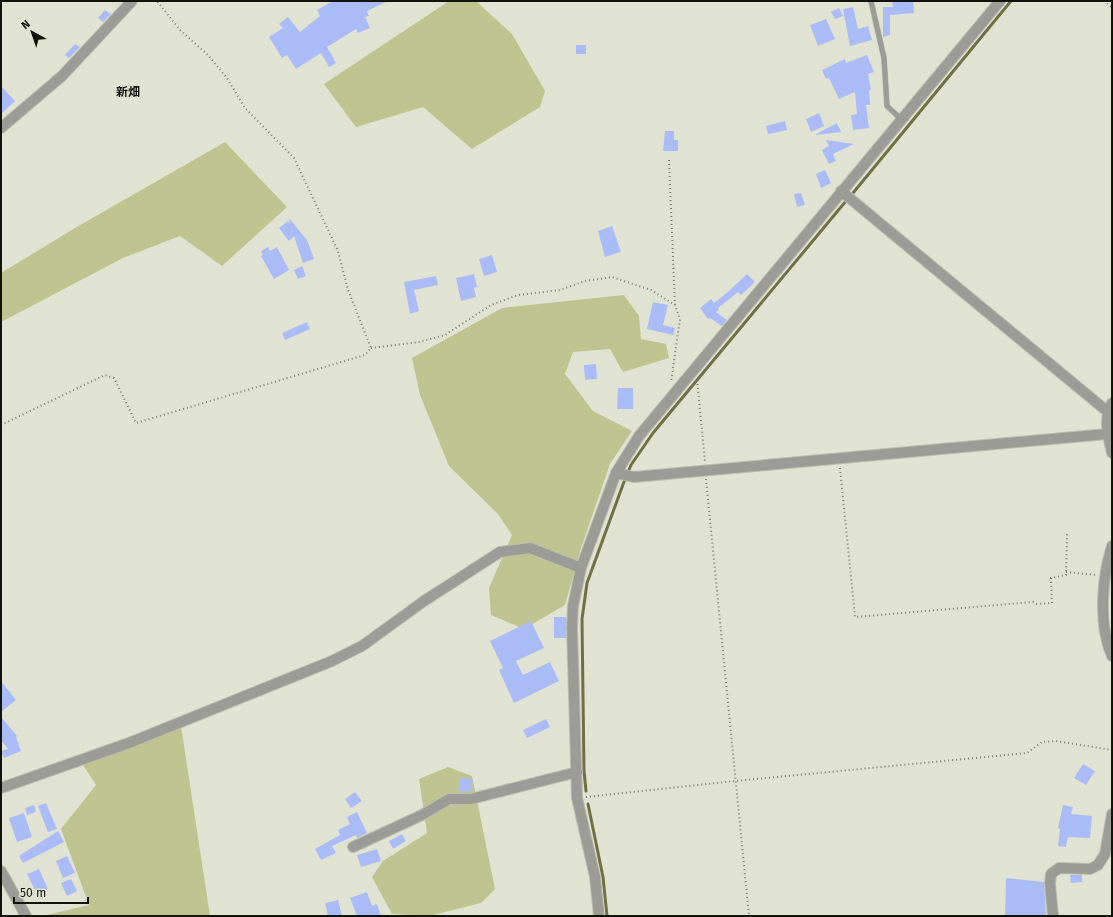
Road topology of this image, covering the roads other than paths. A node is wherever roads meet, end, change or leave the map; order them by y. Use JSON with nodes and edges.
{"nodes":[{"id":1,"x":132,"y":1,"type":"edge"},
{"id":2,"x":871,"y":1,"type":"edge"},
{"id":3,"x":1000,"y":1,"type":"edge"},
{"id":4,"x":901,"y":119,"type":"junction"},
{"id":5,"x":1,"y":128,"type":"edge"},
{"id":6,"x":841,"y":191,"type":"junction"},
{"id":7,"x":1110,"y":407,"type":"edge"},
{"id":8,"x":1107,"y":434,"type":"junction"},
{"id":9,"x":1112,"y":453,"type":"edge"},
{"id":10,"x":623,"y":474,"type":"junction"},
{"id":11,"x":1112,"y":546,"type":"edge"},
{"id":12,"x":581,"y":568,"type":"junction"},
{"id":13,"x":1107,"y":580,"type":"edge"},
{"id":14,"x":1112,"y":656,"type":"edge"},
{"id":15,"x":577,"y":772,"type":"junction"},
{"id":16,"x":1,"y":788,"type":"edge"},
{"id":17,"x":1112,"y":814,"type":"edge"},
{"id":18,"x":353,"y":847,"type":"dead end"},
{"id":19,"x":1,"y":871,"type":"edge"},
{"id":20,"x":26,"y":916,"type":"edge"},
{"id":21,"x":599,"y":916,"type":"edge"},
{"id":22,"x":1053,"y":916,"type":"edge"}],
"edges":[{"from":1,"to":5,"type":"street"},
{"from":2,"to":4,"type":"lane"},
{"from":3,"to":4,"type":"street"},
{"from":4,"to":6,"type":"street"},
{"from":6,"to":7,"type":"street"},
{"from":6,"to":10,"type":"street"},
{"from":7,"to":8,"type":"street"},
{"from":8,"to":9,"type":"street"},
{"from":8,"to":10,"type":"street"},
{"from":10,"to":12,"type":"street"},
{"from":11,"to":13,"type":"street"},
{"from":12,"to":15,"type":"street"},
{"from":12,"to":16,"type":"street"},
{"from":13,"to":14,"type":"street"},
{"from":15,"to":18,"type":"street"},
{"from":15,"to":21,"type":"street"},
{"from":17,"to":22,"type":"street"},
{"from":19,"to":20,"type":"street"}]}
